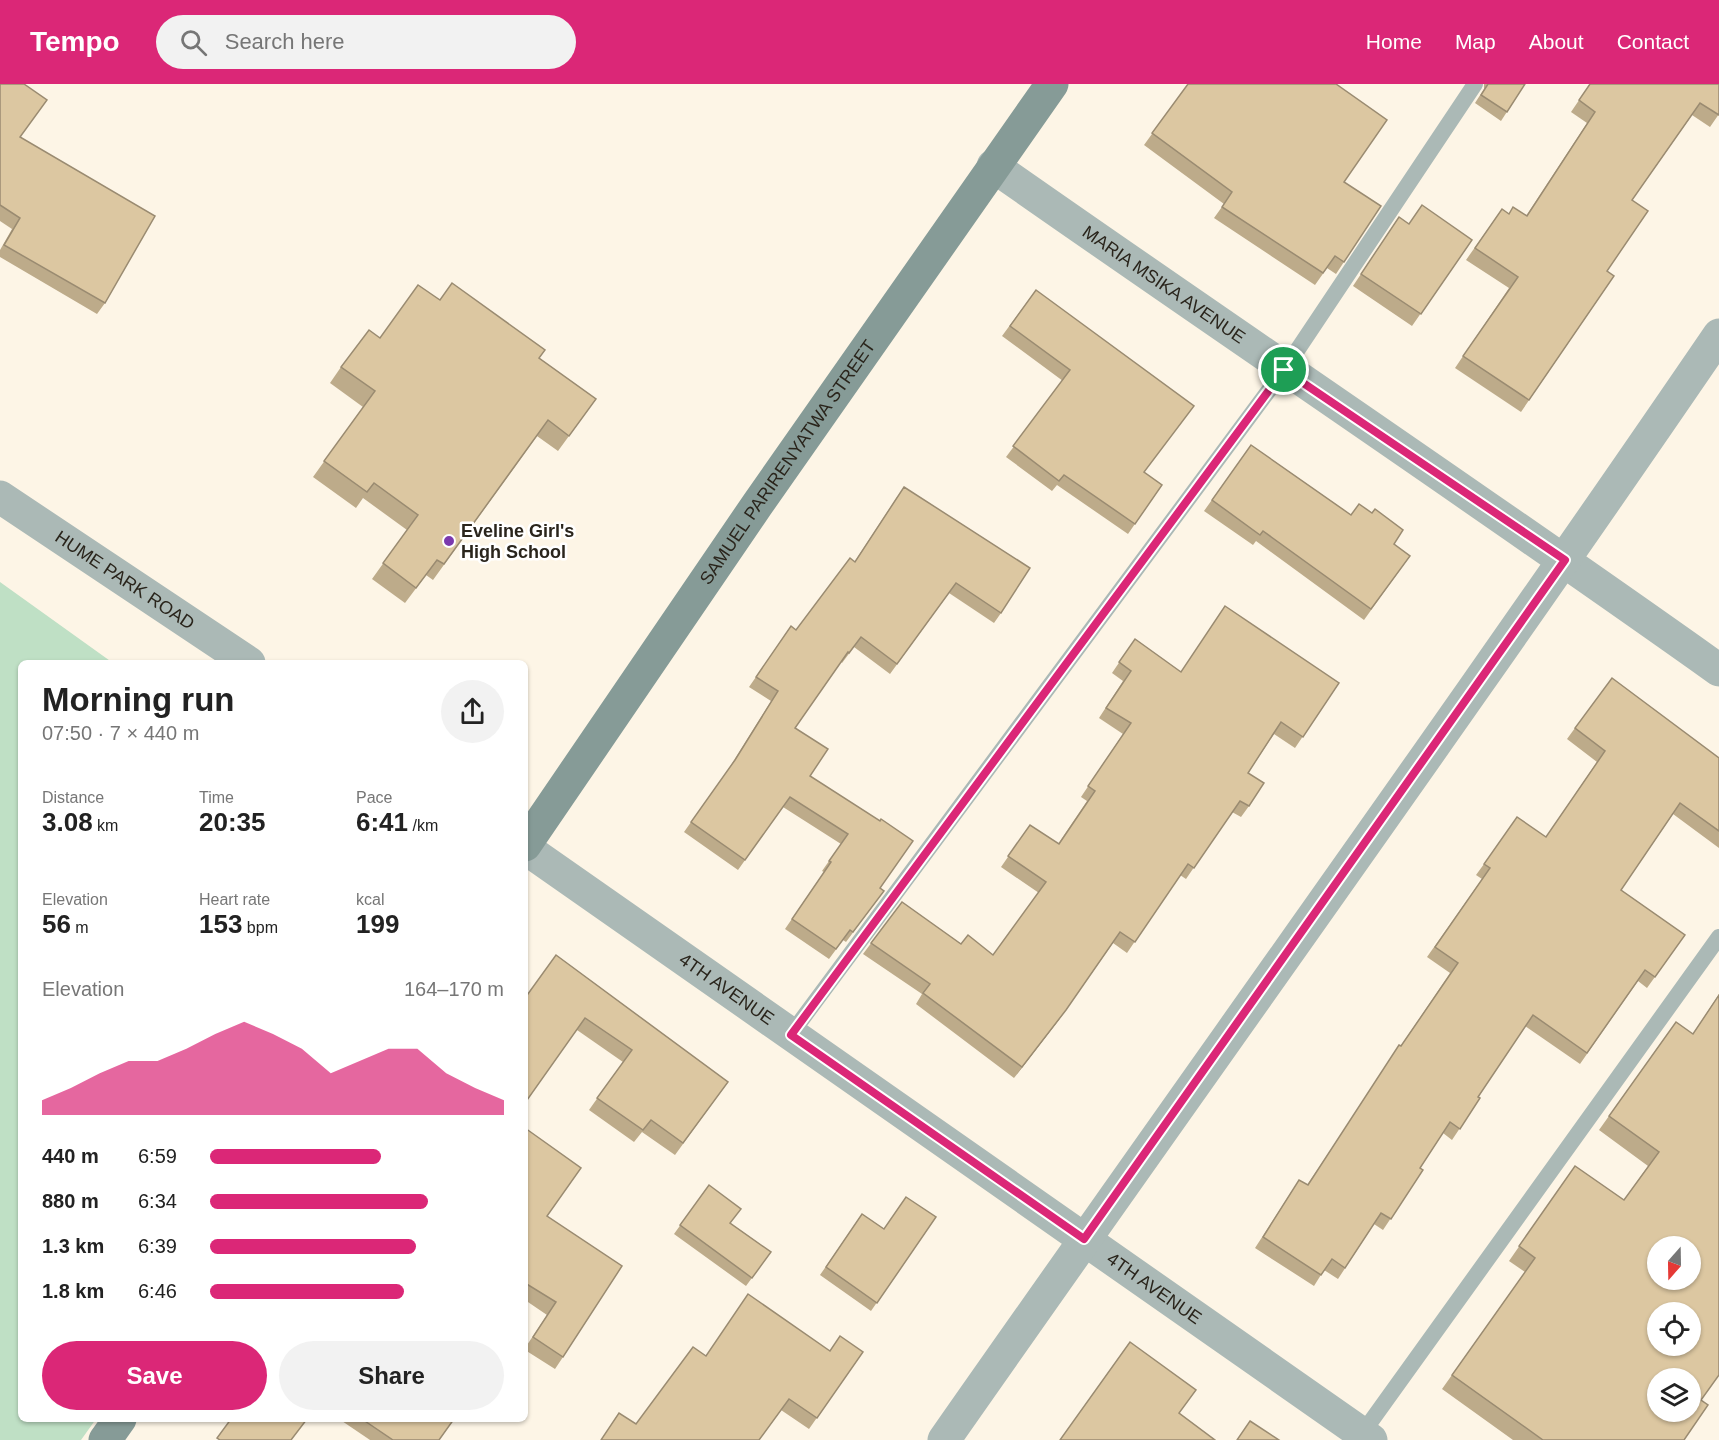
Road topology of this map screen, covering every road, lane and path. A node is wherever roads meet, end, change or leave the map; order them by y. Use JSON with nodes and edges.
{"nodes":[{"id":1,"x":1052,"y":84,"type":"edge"},
{"id":2,"x":1475,"y":84,"type":"edge"},
{"id":3,"x":993,"y":166,"type":"junction"},
{"id":4,"x":1719,"y":335,"type":"edge"},
{"id":5,"x":1284,"y":370,"type":"junction"},
{"id":6,"x":0,"y":497,"type":"edge"},
{"id":7,"x":1565,"y":560,"type":"junction"},
{"id":8,"x":244,"y":660,"type":"edge"},
{"id":9,"x":1719,"y":670,"type":"edge"},
{"id":10,"x":528,"y":842,"type":"edge"},
{"id":11,"x":528,"y":848,"type":"edge"},
{"id":12,"x":1719,"y":937,"type":"edge"},
{"id":13,"x":791,"y":1035,"type":"junction"},
{"id":14,"x":1084,"y":1239,"type":"junction"},
{"id":15,"x":118,"y":1422,"type":"edge"},
{"id":16,"x":1364,"y":1438,"type":"edge"},
{"id":17,"x":105,"y":1440,"type":"edge"},
{"id":18,"x":944,"y":1440,"type":"edge"}],
"edges":[{"from":1,"to":3,"type":"street","name":"SAMUEL PARIRENYATWA STREET"},
{"from":2,"to":5,"type":"lane"},
{"from":3,"to":5,"type":"street","name":"MARIA MSIKA AVENUE"},
{"from":3,"to":10,"type":"street","name":"SAMUEL PARIRENYATWA STREET"},
{"from":4,"to":7,"type":"street"},
{"from":5,"to":7,"type":"street","name":"MARIA MSIKA AVENUE"},
{"from":5,"to":13,"type":"lane"},
{"from":6,"to":8,"type":"street","name":"HUME PARK ROAD"},
{"from":7,"to":9,"type":"street","name":"MARIA MSIKA AVENUE"},
{"from":7,"to":14,"type":"street"},
{"from":11,"to":13,"type":"street","name":"4TH AVENUE"},
{"from":12,"to":16,"type":"lane"},
{"from":13,"to":14,"type":"street","name":"4TH AVENUE"},
{"from":14,"to":16,"type":"street","name":"4TH AVENUE"},
{"from":14,"to":18,"type":"street"},
{"from":15,"to":17,"type":"street"}]}
